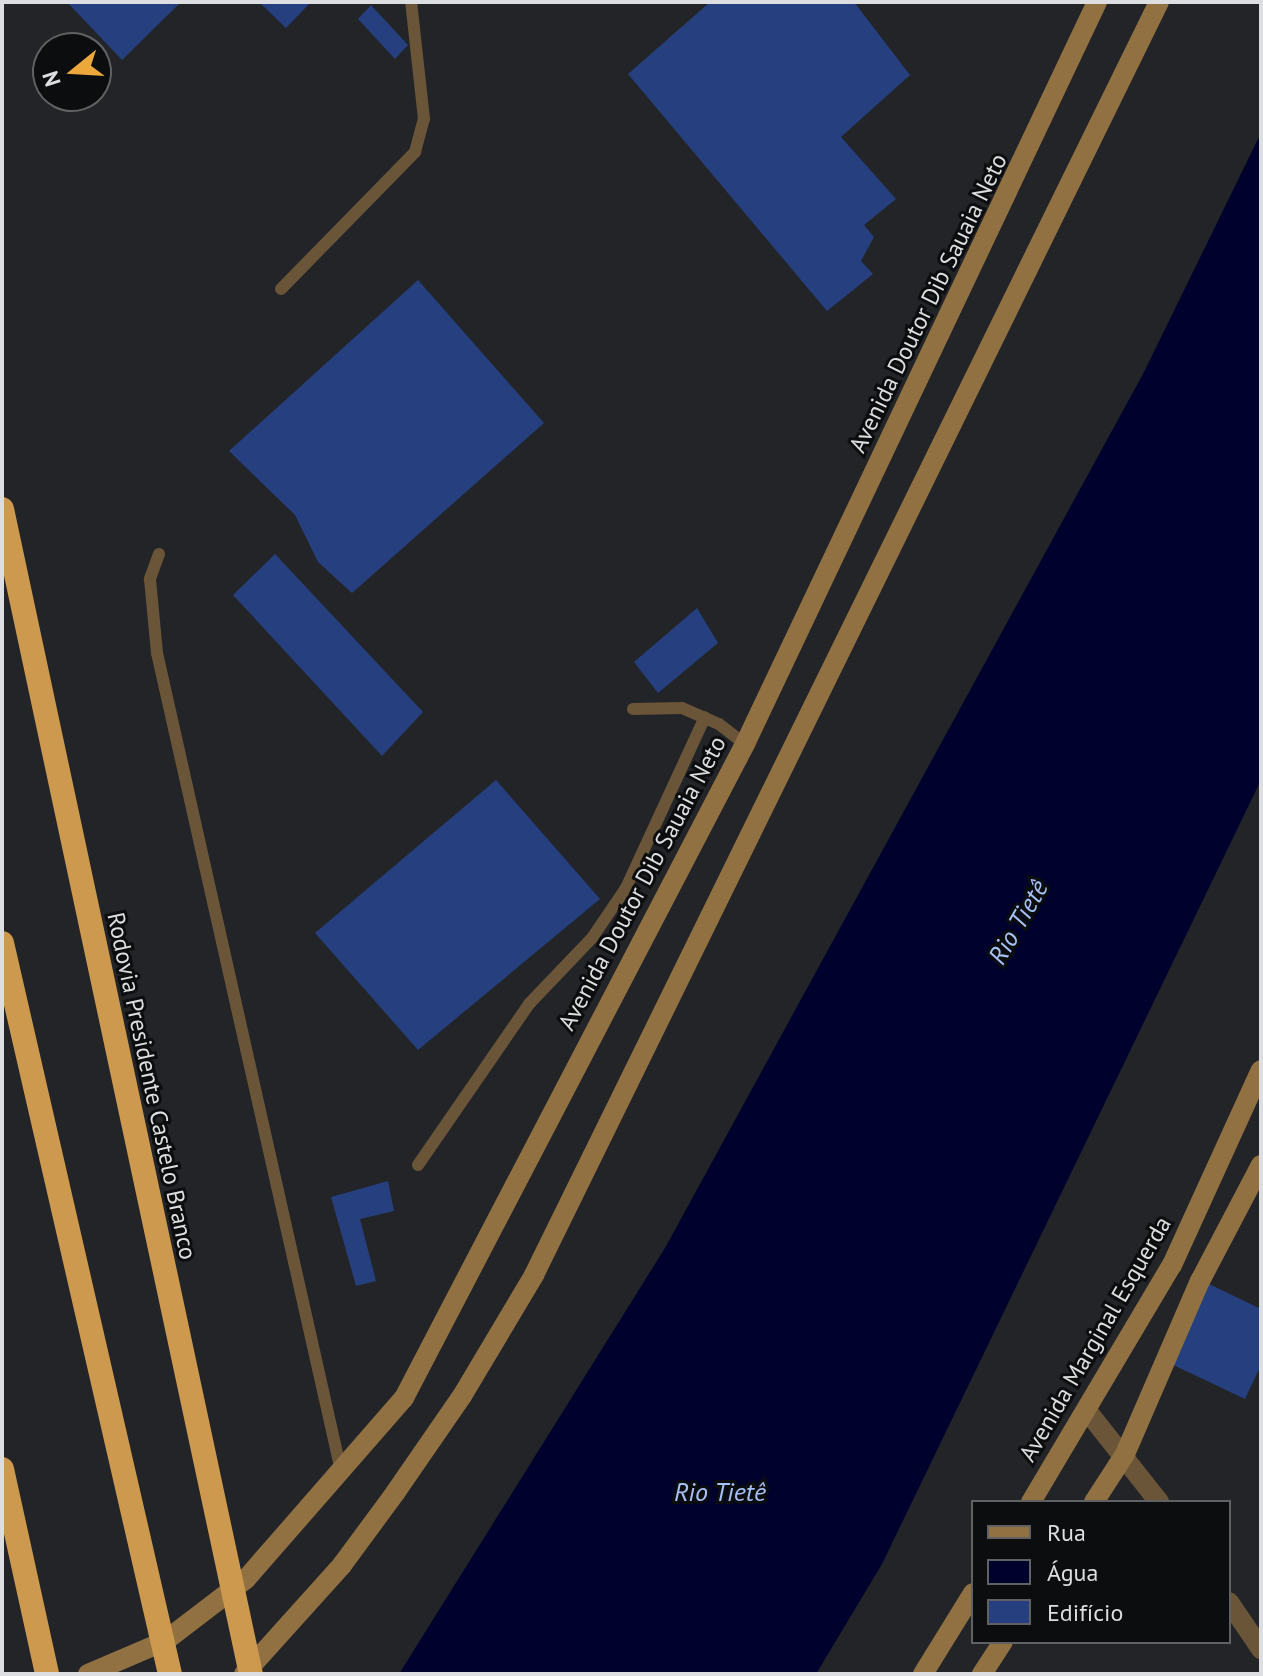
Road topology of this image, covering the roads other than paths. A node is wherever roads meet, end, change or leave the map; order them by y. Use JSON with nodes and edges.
{"nodes":[{"id":1,"x":411,"y":2,"type":"edge"},
{"id":2,"x":1097,"y":2,"type":"edge"},
{"id":3,"x":1159,"y":2,"type":"edge"},
{"id":4,"x":281,"y":289,"type":"dead end"},
{"id":5,"x":2,"y":509,"type":"edge"},
{"id":6,"x":159,"y":554,"type":"dead end"},
{"id":7,"x":633,"y":709,"type":"dead end"},
{"id":8,"x":705,"y":717,"type":"junction"},
{"id":9,"x":745,"y":744,"type":"junction"},
{"id":10,"x":2,"y":943,"type":"edge"},
{"id":11,"x":1261,"y":1070,"type":"edge"},
{"id":12,"x":418,"y":1165,"type":"dead end"},
{"id":13,"x":1261,"y":1165,"type":"edge"},
{"id":14,"x":1088,"y":1412,"type":"junction"},
{"id":15,"x":1125,"y":1454,"type":"junction"},
{"id":16,"x":2,"y":1469,"type":"edge"},
{"id":17,"x":341,"y":1471,"type":"junction"},
{"id":18,"x":1032,"y":1500,"type":"edge"},
{"id":19,"x":1095,"y":1500,"type":"edge"},
{"id":20,"x":1158,"y":1500,"type":"edge"},
{"id":21,"x":971,"y":1596,"type":"edge"},
{"id":22,"x":1231,"y":1605,"type":"edge"},
{"id":23,"x":1002,"y":1644,"type":"edge"},
{"id":24,"x":1261,"y":1649,"type":"edge"},
{"id":25,"x":47,"y":1674,"type":"edge"},
{"id":26,"x":88,"y":1674,"type":"edge"},
{"id":27,"x":170,"y":1674,"type":"edge"},
{"id":28,"x":244,"y":1674,"type":"edge"},
{"id":29,"x":251,"y":1674,"type":"edge"},
{"id":30,"x":923,"y":1674,"type":"edge"},
{"id":31,"x":982,"y":1674,"type":"edge"}],
"edges":[{"from":1,"to":4,"type":"lane"},
{"from":2,"to":9,"type":"main road","name":"Avenida Doutor Dib Sauaia Neto"},
{"from":3,"to":28,"type":"main road"},
{"from":5,"to":29,"type":"highway","name":"Rodovia Presidente Castelo Branco"},
{"from":6,"to":17,"type":"lane"},
{"from":7,"to":8,"type":"lane"},
{"from":8,"to":9,"type":"lane"},
{"from":8,"to":12,"type":"lane"},
{"from":9,"to":17,"type":"main road","name":"Avenida Doutor Dib Sauaia Neto"},
{"from":10,"to":27,"type":"highway"},
{"from":11,"to":14,"type":"main road","name":"Avenida Marginal Esquerda"},
{"from":13,"to":15,"type":"main road"},
{"from":14,"to":15,"type":"street"},
{"from":14,"to":18,"type":"main road","name":"Avenida Marginal Esquerda"},
{"from":15,"to":19,"type":"main road"},
{"from":15,"to":20,"type":"street"},
{"from":16,"to":25,"type":"highway"},
{"from":17,"to":26,"type":"main road","name":"Avenida Doutor Dib Sauaia Neto"},
{"from":21,"to":30,"type":"main road"},
{"from":22,"to":24,"type":"street"},
{"from":23,"to":31,"type":"main road"}]}
